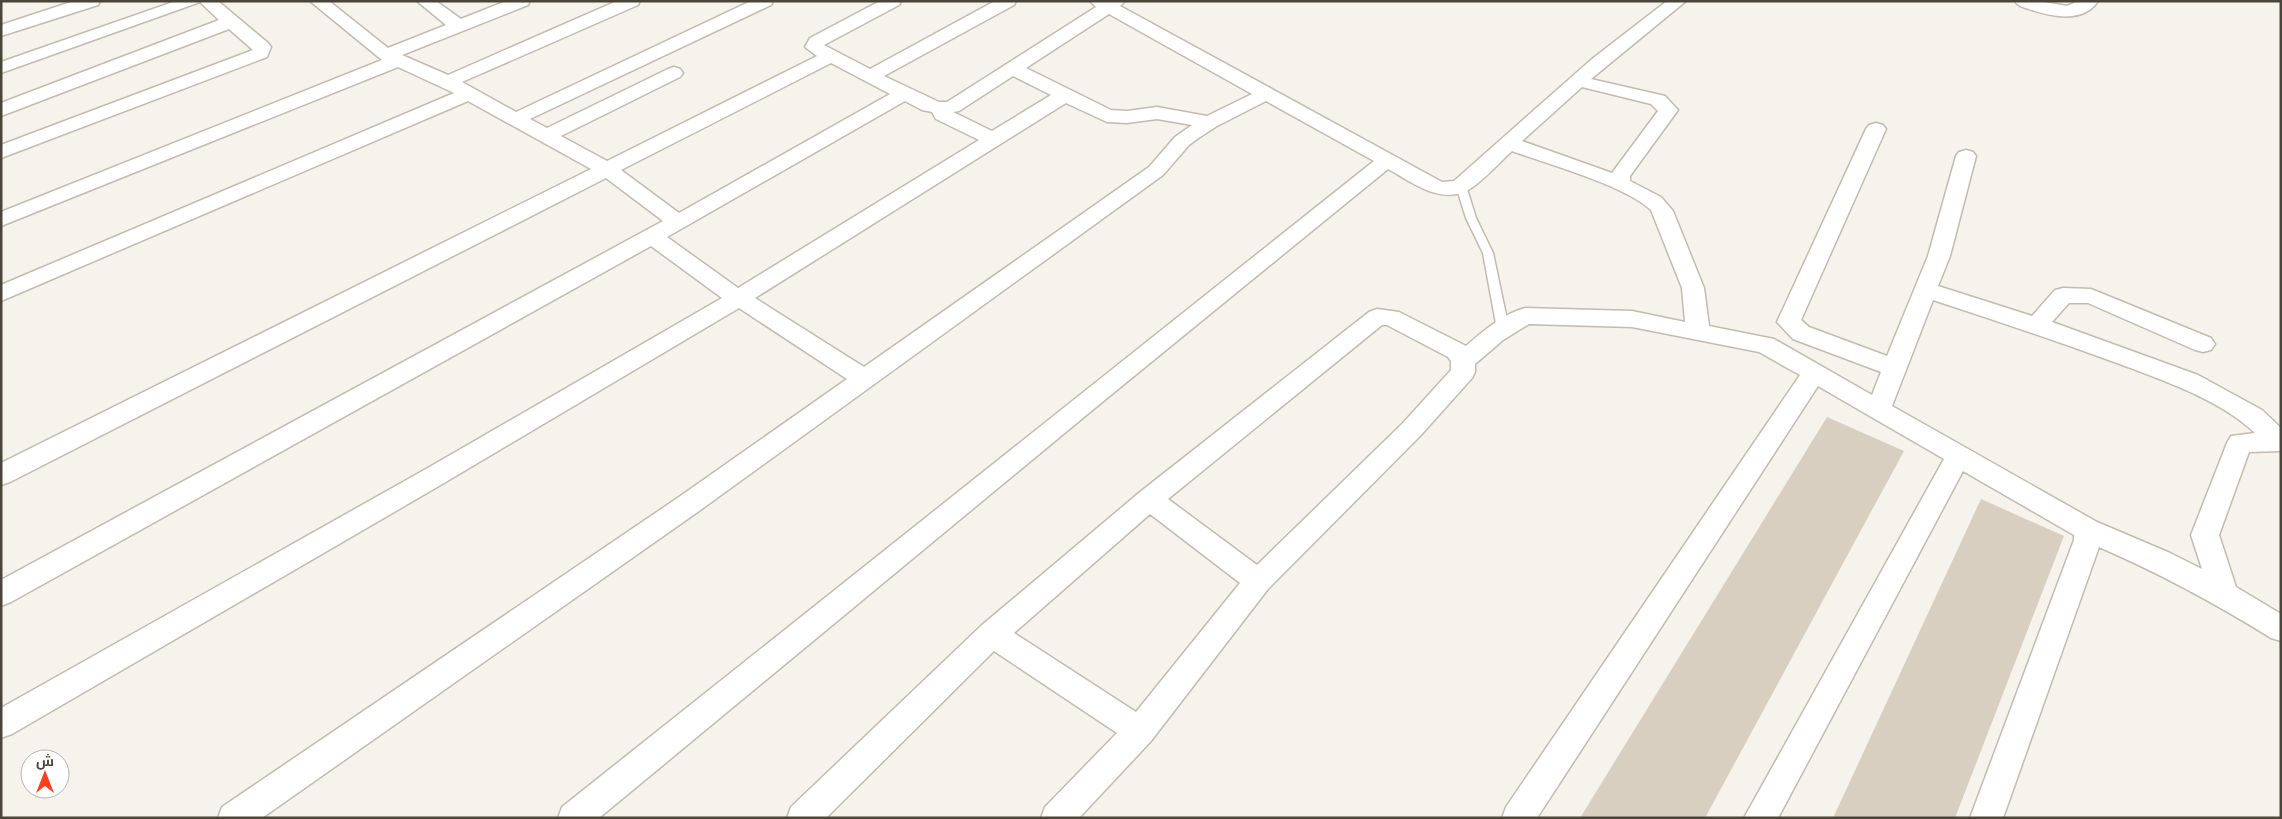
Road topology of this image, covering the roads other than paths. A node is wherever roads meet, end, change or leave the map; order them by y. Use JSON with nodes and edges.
{"nodes":[{"id":1,"x":92,"y":1,"type":"edge"},
{"id":2,"x":193,"y":1,"type":"edge"},
{"id":3,"x":208,"y":1,"type":"edge"},
{"id":4,"x":318,"y":1,"type":"edge"},
{"id":5,"x":425,"y":1,"type":"edge"},
{"id":6,"x":522,"y":1,"type":"edge"},
{"id":7,"x":632,"y":1,"type":"edge"},
{"id":8,"x":765,"y":1,"type":"edge"},
{"id":9,"x":893,"y":1,"type":"edge"},
{"id":10,"x":1008,"y":1,"type":"edge"},
{"id":11,"x":1678,"y":1,"type":"edge"},
{"id":12,"x":2023,"y":1,"type":"edge"},
{"id":13,"x":2090,"y":1,"type":"edge"},
{"id":14,"x":1107,"y":3,"type":"edge"},
{"id":15,"x":231,"y":22,"type":"junction"},
{"id":16,"x":459,"y":26,"type":"junction"},
{"id":17,"x":1,"y":31,"type":"edge"},
{"id":18,"x":831,"y":56,"type":"junction"},
{"id":19,"x":391,"y":58,"type":"junction"},
{"id":20,"x":1,"y":68,"type":"edge"},
{"id":21,"x":1012,"y":68,"type":"junction"},
{"id":22,"x":674,"y":73,"type":"dead end"},
{"id":23,"x":870,"y":76,"type":"junction"},
{"id":24,"x":1578,"y":80,"type":"junction"},
{"id":25,"x":448,"y":82,"type":"junction"},
{"id":26,"x":470,"y":93,"type":"junction"},
{"id":27,"x":905,"y":93,"type":"junction"},
{"id":28,"x":1266,"y":94,"type":"junction"},
{"id":29,"x":1065,"y":95,"type":"junction"},
{"id":30,"x":939,"y":108,"type":"junction"},
{"id":31,"x":1,"y":110,"type":"edge"},
{"id":32,"x":516,"y":119,"type":"junction"},
{"id":33,"x":1210,"y":122,"type":"junction"},
{"id":34,"x":1876,"y":129,"type":"dead end"},
{"id":35,"x":547,"y":136,"type":"junction"},
{"id":36,"x":993,"y":139,"type":"junction"},
{"id":37,"x":1508,"y":143,"type":"junction"},
{"id":38,"x":1,"y":152,"type":"edge"},
{"id":39,"x":1966,"y":156,"type":"dead end"},
{"id":40,"x":1387,"y":160,"type":"junction"},
{"id":41,"x":608,"y":170,"type":"junction"},
{"id":42,"x":1620,"y":183,"type":"junction"},
{"id":43,"x":1462,"y":186,"type":"junction"},
{"id":44,"x":1,"y":220,"type":"edge"},
{"id":45,"x":678,"y":222,"type":"junction"},
{"id":46,"x":653,"y":237,"type":"junction"},
{"id":47,"x":1925,"y":290,"type":"junction"},
{"id":48,"x":1,"y":294,"type":"edge"},
{"id":49,"x":739,"y":298,"type":"junction"},
{"id":50,"x":2037,"y":325,"type":"junction"},
{"id":51,"x":1503,"y":329,"type":"junction"},
{"id":52,"x":1698,"y":332,"type":"junction"},
{"id":53,"x":2203,"y":344,"type":"dead end"},
{"id":54,"x":1463,"y":361,"type":"junction"},
{"id":55,"x":1895,"y":368,"type":"junction"},
{"id":56,"x":1814,"y":373,"type":"junction"},
{"id":57,"x":864,"y":379,"type":"junction"},
{"id":58,"x":1878,"y":410,"type":"junction"},
{"id":59,"x":2280,"y":442,"type":"edge"},
{"id":60,"x":1959,"y":455,"type":"junction"},
{"id":61,"x":1,"y":474,"type":"edge"},
{"id":62,"x":1149,"y":499,"type":"junction"},
{"id":63,"x":2086,"y":530,"type":"junction"},
{"id":64,"x":1258,"y":581,"type":"junction"},
{"id":65,"x":1,"y":594,"type":"edge"},
{"id":66,"x":2224,"y":594,"type":"junction"},
{"id":67,"x":2281,"y":629,"type":"edge"},
{"id":68,"x":992,"y":634,"type":"junction"},
{"id":69,"x":1,"y":724,"type":"edge"},
{"id":70,"x":1140,"y":731,"type":"junction"},
{"id":71,"x":234,"y":818,"type":"edge"},
{"id":72,"x":574,"y":818,"type":"edge"},
{"id":73,"x":803,"y":818,"type":"edge"},
{"id":74,"x":1057,"y":818,"type":"edge"},
{"id":75,"x":1518,"y":818,"type":"edge"},
{"id":76,"x":1760,"y":818,"type":"edge"},
{"id":77,"x":1986,"y":818,"type":"edge"}],
"edges":[{"from":1,"to":17,"type":"street"},
{"from":2,"to":20,"type":"street"},
{"from":3,"to":15,"type":"street"},
{"from":4,"to":19,"type":"street"},
{"from":5,"to":16,"type":"street"},
{"from":6,"to":16,"type":"street"},
{"from":7,"to":25,"type":"street"},
{"from":8,"to":32,"type":"street"},
{"from":9,"to":18,"type":"street"},
{"from":10,"to":23,"type":"street"},
{"from":11,"to":24,"type":"street"},
{"from":12,"to":13,"type":"street"},
{"from":14,"to":21,"type":"street"},
{"from":14,"to":28,"type":"street"},
{"from":15,"to":31,"type":"street"},
{"from":15,"to":38,"type":"street"},
{"from":16,"to":19,"type":"street"},
{"from":18,"to":23,"type":"street"},
{"from":18,"to":41,"type":"street"},
{"from":19,"to":25,"type":"street"},
{"from":19,"to":44,"type":"street"},
{"from":21,"to":29,"type":"street"},
{"from":21,"to":30,"type":"street"},
{"from":22,"to":35,"type":"street"},
{"from":23,"to":27,"type":"street"},
{"from":24,"to":37,"type":"street"},
{"from":24,"to":42,"type":"street"},
{"from":25,"to":26,"type":"street"},
{"from":26,"to":32,"type":"street"},
{"from":26,"to":48,"type":"street"},
{"from":27,"to":30,"type":"street"},
{"from":27,"to":45,"type":"street"},
{"from":28,"to":33,"type":"street"},
{"from":28,"to":40,"type":"street"},
{"from":29,"to":33,"type":"street"},
{"from":29,"to":36,"type":"street"},
{"from":30,"to":36,"type":"street"},
{"from":32,"to":35,"type":"street"},
{"from":33,"to":57,"type":"street"},
{"from":34,"to":55,"type":"street"},
{"from":35,"to":41,"type":"street"},
{"from":36,"to":49,"type":"street"},
{"from":37,"to":42,"type":"street"},
{"from":37,"to":43,"type":"street"},
{"from":39,"to":47,"type":"street"},
{"from":40,"to":43,"type":"street"},
{"from":40,"to":72,"type":"street"},
{"from":41,"to":45,"type":"street"},
{"from":41,"to":61,"type":"street"},
{"from":42,"to":52,"type":"street"},
{"from":43,"to":51,"type":"lane"},
{"from":45,"to":46,"type":"street"},
{"from":46,"to":49,"type":"street"},
{"from":46,"to":65,"type":"street"},
{"from":47,"to":50,"type":"street"},
{"from":47,"to":55,"type":"street"},
{"from":49,"to":57,"type":"street"},
{"from":49,"to":69,"type":"street"},
{"from":50,"to":53,"type":"street"},
{"from":50,"to":59,"type":"street"},
{"from":51,"to":52,"type":"street"},
{"from":51,"to":54,"type":"street"},
{"from":52,"to":56,"type":"street"},
{"from":54,"to":62,"type":"street"},
{"from":54,"to":64,"type":"street"},
{"from":55,"to":58,"type":"street"},
{"from":56,"to":58,"type":"street"},
{"from":56,"to":75,"type":"street"},
{"from":57,"to":71,"type":"street"},
{"from":58,"to":60,"type":"street"},
{"from":59,"to":66,"type":"street"},
{"from":60,"to":63,"type":"street"},
{"from":60,"to":76,"type":"street"},
{"from":62,"to":64,"type":"street"},
{"from":62,"to":68,"type":"street"},
{"from":63,"to":66,"type":"street"},
{"from":63,"to":77,"type":"street"},
{"from":64,"to":70,"type":"street"},
{"from":66,"to":67,"type":"street"},
{"from":68,"to":70,"type":"street"},
{"from":68,"to":73,"type":"street"},
{"from":70,"to":74,"type":"street"}]}
